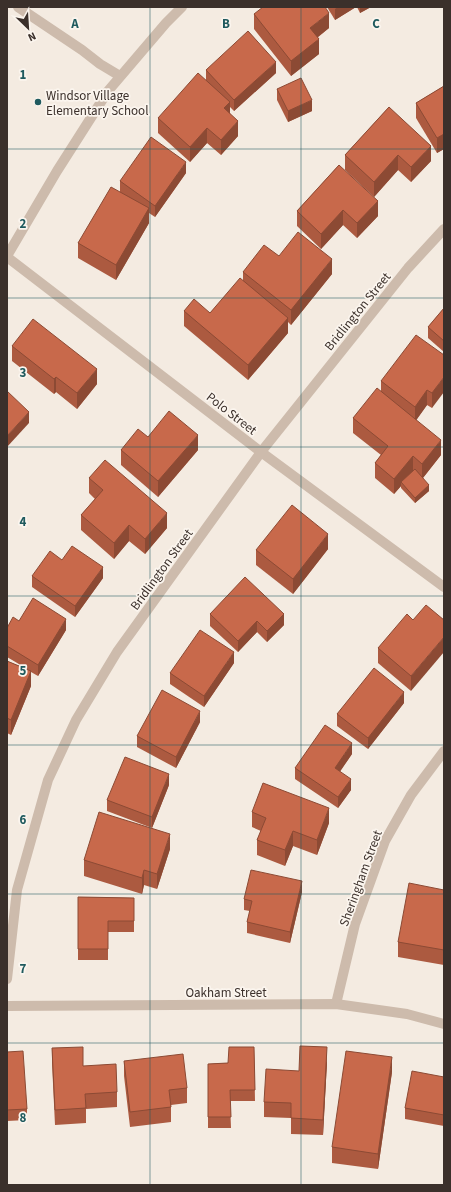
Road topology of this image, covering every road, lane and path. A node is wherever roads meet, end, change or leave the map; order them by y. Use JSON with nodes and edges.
{"nodes":[{"id":1,"x":18,"y":7,"type":"edge"},
{"id":2,"x":182,"y":7,"type":"edge"},
{"id":3,"x":120,"y":76,"type":"junction"},
{"id":4,"x":444,"y":229,"type":"edge"},
{"id":5,"x":7,"y":256,"type":"edge"},
{"id":6,"x":261,"y":452,"type":"junction"},
{"id":7,"x":444,"y":586,"type":"edge"},
{"id":8,"x":444,"y":751,"type":"edge"},
{"id":9,"x":7,"y":979,"type":"edge"},
{"id":10,"x":336,"y":1004,"type":"junction"},
{"id":11,"x":7,"y":1006,"type":"edge"},
{"id":12,"x":444,"y":1024,"type":"edge"}],
"edges":[{"from":1,"to":3,"type":"street"},
{"from":2,"to":3,"type":"street"},
{"from":3,"to":5,"type":"street"},
{"from":4,"to":6,"type":"street","name":"Bridlington Street"},
{"from":5,"to":6,"type":"street","name":"Polo Street"},
{"from":6,"to":7,"type":"street","name":"Polo Street"},
{"from":6,"to":9,"type":"street","name":"Bridlington Street"},
{"from":8,"to":10,"type":"street","name":"Sheringham Street"},
{"from":10,"to":11,"type":"street","name":"Oakham Street"},
{"from":10,"to":12,"type":"street","name":"Oakham Street"}]}
